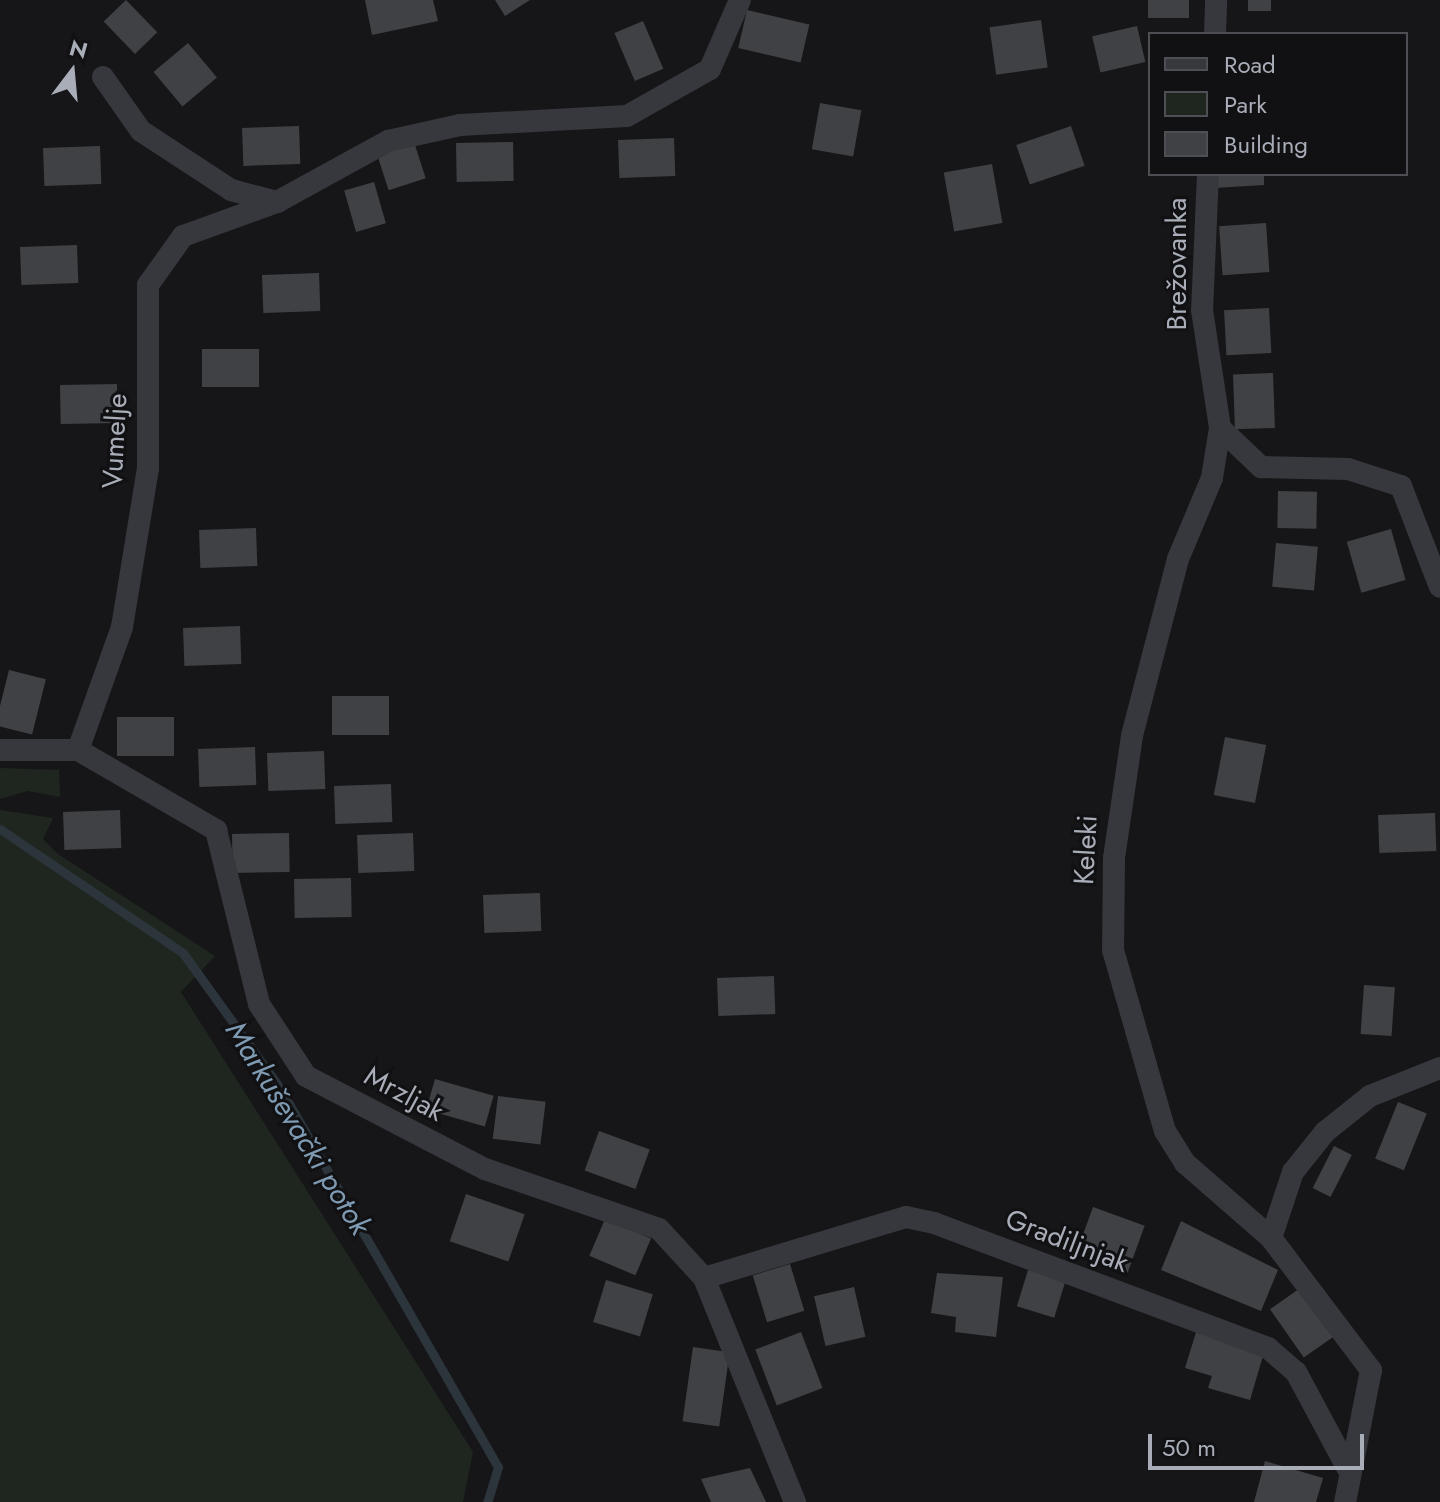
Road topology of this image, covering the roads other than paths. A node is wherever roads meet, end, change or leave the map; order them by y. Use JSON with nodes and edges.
{"nodes":[{"id":1,"x":740,"y":0,"type":"edge"},
{"id":2,"x":1216,"y":0,"type":"edge"},
{"id":3,"x":1215,"y":32,"type":"edge"},
{"id":4,"x":103,"y":77,"type":"dead end"},
{"id":5,"x":1208,"y":176,"type":"edge"},
{"id":6,"x":277,"y":202,"type":"junction"},
{"id":7,"x":1220,"y":428,"type":"junction"},
{"id":8,"x":1440,"y":587,"type":"edge"},
{"id":9,"x":0,"y":750,"type":"edge"},
{"id":10,"x":78,"y":750,"type":"junction"},
{"id":11,"x":1440,"y":1068,"type":"edge"},
{"id":12,"x":1271,"y":1238,"type":"junction"},
{"id":13,"x":704,"y":1278,"type":"junction"},
{"id":14,"x":1347,"y":1467,"type":"junction"},
{"id":15,"x":795,"y":1502,"type":"edge"},
{"id":16,"x":1345,"y":1502,"type":"edge"}],
"edges":[{"from":1,"to":6,"type":"street","name":"Vumelje"},
{"from":2,"to":3,"type":"street"},
{"from":4,"to":6,"type":"street"},
{"from":5,"to":7,"type":"street","name":"Brežovanka"},
{"from":6,"to":10,"type":"street","name":"Vumelje"},
{"from":7,"to":8,"type":"street"},
{"from":7,"to":12,"type":"street","name":"Keleki"},
{"from":9,"to":10,"type":"street"},
{"from":10,"to":13,"type":"street","name":"Mrzljak"},
{"from":11,"to":12,"type":"street"},
{"from":12,"to":14,"type":"street"},
{"from":13,"to":14,"type":"street","name":"Gradiljnjak"},
{"from":13,"to":15,"type":"street","name":"Mrzljak"},
{"from":14,"to":16,"type":"street"}]}
